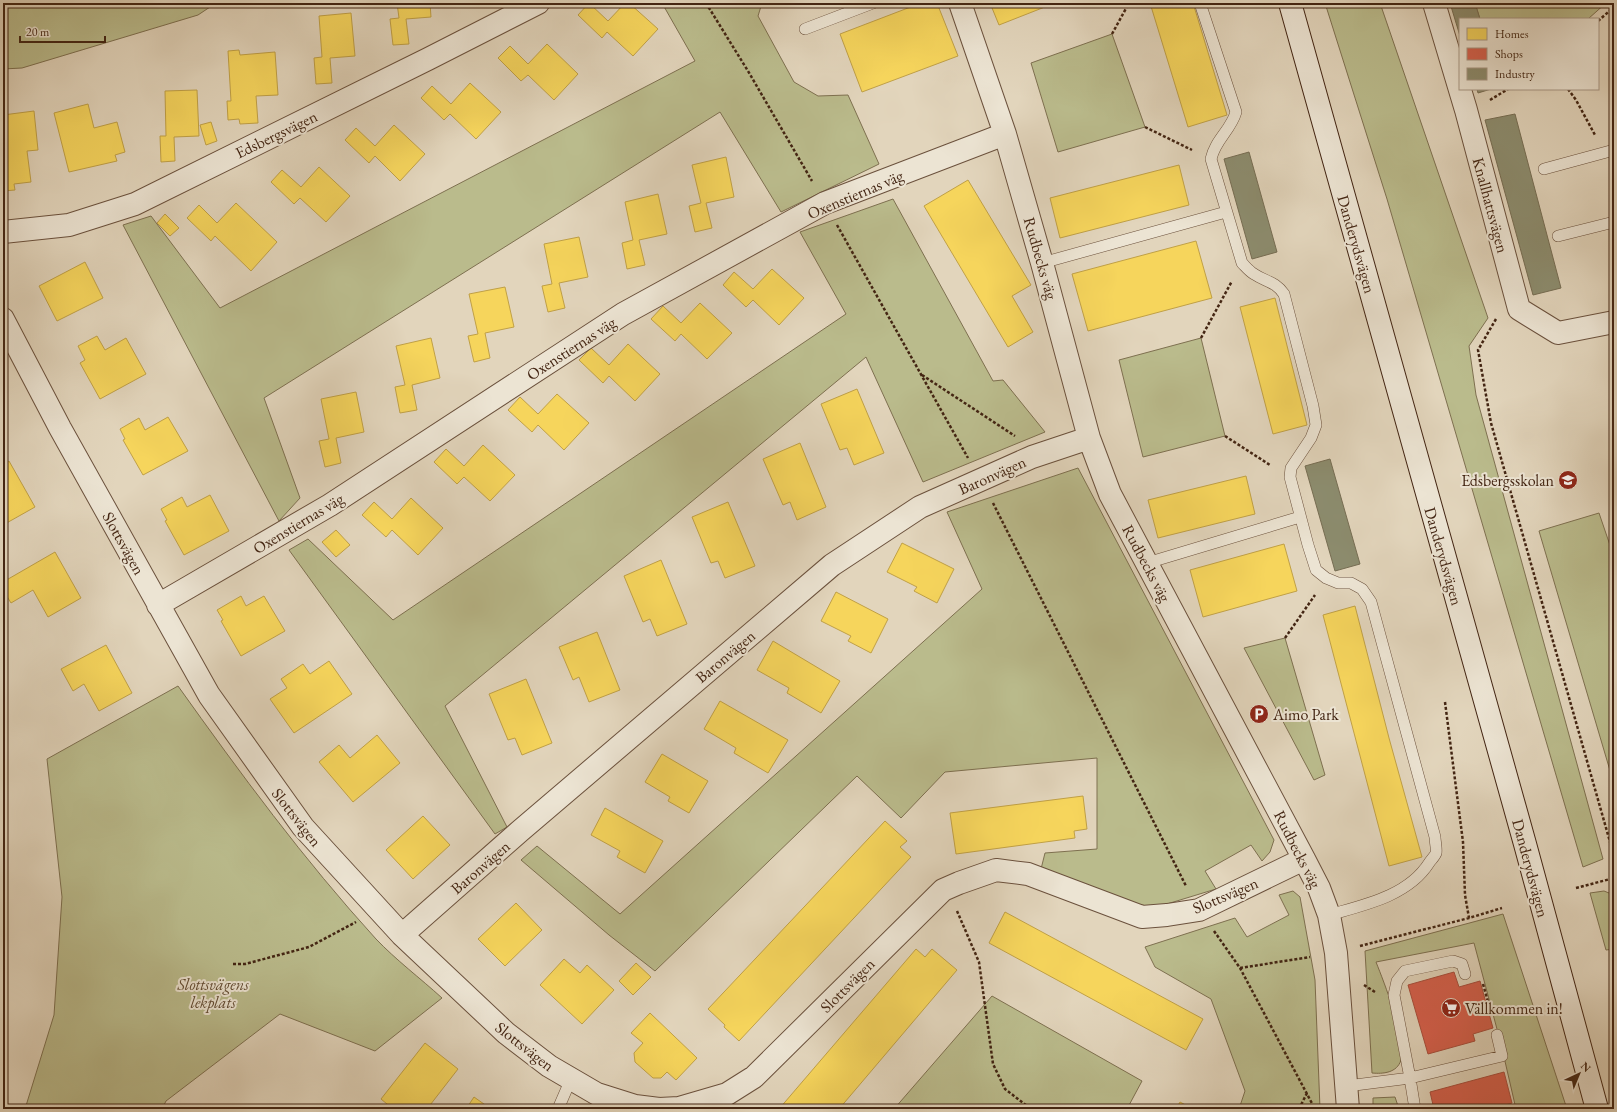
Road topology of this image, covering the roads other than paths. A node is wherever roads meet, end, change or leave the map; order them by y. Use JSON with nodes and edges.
{"nodes":[{"id":1,"x":538,"y":3,"type":"edge"},
{"id":2,"x":872,"y":3,"type":"edge"},
{"id":3,"x":960,"y":3,"type":"edge"},
{"id":4,"x":1200,"y":3,"type":"edge"},
{"id":5,"x":1290,"y":3,"type":"edge"},
{"id":6,"x":1434,"y":3,"type":"edge"},
{"id":7,"x":805,"y":29,"type":"dead end"},
{"id":8,"x":1459,"y":87,"type":"edge"},
{"id":9,"x":1460,"y":90,"type":"edge"},
{"id":10,"x":1005,"y":134,"type":"junction"},
{"id":11,"x":1614,"y":150,"type":"edge"},
{"id":12,"x":1544,"y":169,"type":"dead end"},
{"id":13,"x":1226,"y":212,"type":"junction"},
{"id":14,"x":1614,"y":222,"type":"edge"},
{"id":15,"x":3,"y":232,"type":"edge"},
{"id":16,"x":1558,"y":236,"type":"dead end"},
{"id":17,"x":1042,"y":263,"type":"junction"},
{"id":18,"x":3,"y":318,"type":"edge"},
{"id":19,"x":1614,"y":322,"type":"edge"},
{"id":20,"x":1089,"y":438,"type":"junction"},
{"id":21,"x":1300,"y":517,"type":"junction"},
{"id":22,"x":1147,"y":563,"type":"junction"},
{"id":23,"x":158,"y":605,"type":"junction"},
{"id":24,"x":1304,"y":859,"type":"junction"},
{"id":25,"x":1329,"y":915,"type":"junction"},
{"id":26,"x":402,"y":935,"type":"junction"},
{"id":27,"x":1465,"y":974,"type":"dead end"},
{"id":28,"x":1497,"y":1035,"type":"road end"},
{"id":29,"x":1410,"y":1078,"type":"junction"},
{"id":30,"x":571,"y":1079,"type":"junction"},
{"id":31,"x":1347,"y":1086,"type":"junction"},
{"id":32,"x":558,"y":1109,"type":"edge"},
{"id":33,"x":1348,"y":1109,"type":"edge"},
{"id":34,"x":1416,"y":1109,"type":"edge"},
{"id":35,"x":1597,"y":1109,"type":"edge"}],
"edges":[{"from":1,"to":15,"type":"street","name":"Edsbergsvägen"},
{"from":2,"to":7,"type":"lane"},
{"from":3,"to":10,"type":"street","name":"Rudbecks väg"},
{"from":4,"to":13,"type":"lane"},
{"from":5,"to":35,"type":"street","name":"Danderydsvägen"},
{"from":6,"to":8,"type":"street","name":"Knallhattsvägen"},
{"from":9,"to":19,"type":"street","name":"Knallhattsvägen"},
{"from":10,"to":17,"type":"street","name":"Rudbecks väg"},
{"from":10,"to":23,"type":"street","name":"Oxenstiernas väg"},
{"from":11,"to":12,"type":"lane"},
{"from":13,"to":17,"type":"lane"},
{"from":13,"to":21,"type":"lane"},
{"from":14,"to":16,"type":"lane"},
{"from":17,"to":20,"type":"street","name":"Rudbecks väg"},
{"from":18,"to":23,"type":"street","name":"Slottsvägen"},
{"from":20,"to":22,"type":"street","name":"Rudbecks väg"},
{"from":20,"to":26,"type":"street","name":"Baronvägen"},
{"from":21,"to":22,"type":"lane"},
{"from":21,"to":25,"type":"lane"},
{"from":22,"to":24,"type":"street","name":"Rudbecks väg"},
{"from":23,"to":26,"type":"street","name":"Slottsvägen"},
{"from":24,"to":25,"type":"street","name":"Rudbecks väg"},
{"from":24,"to":30,"type":"street","name":"Slottsvägen"},
{"from":25,"to":31,"type":"street","name":"Rudbecks väg"},
{"from":26,"to":30,"type":"street","name":"Slottsvägen"},
{"from":27,"to":29,"type":"lane"},
{"from":28,"to":29,"type":"lane"},
{"from":29,"to":31,"type":"lane"},
{"from":29,"to":34,"type":"lane"},
{"from":30,"to":32,"type":"lane"},
{"from":31,"to":33,"type":"street","name":"Rudbecks väg"}]}
